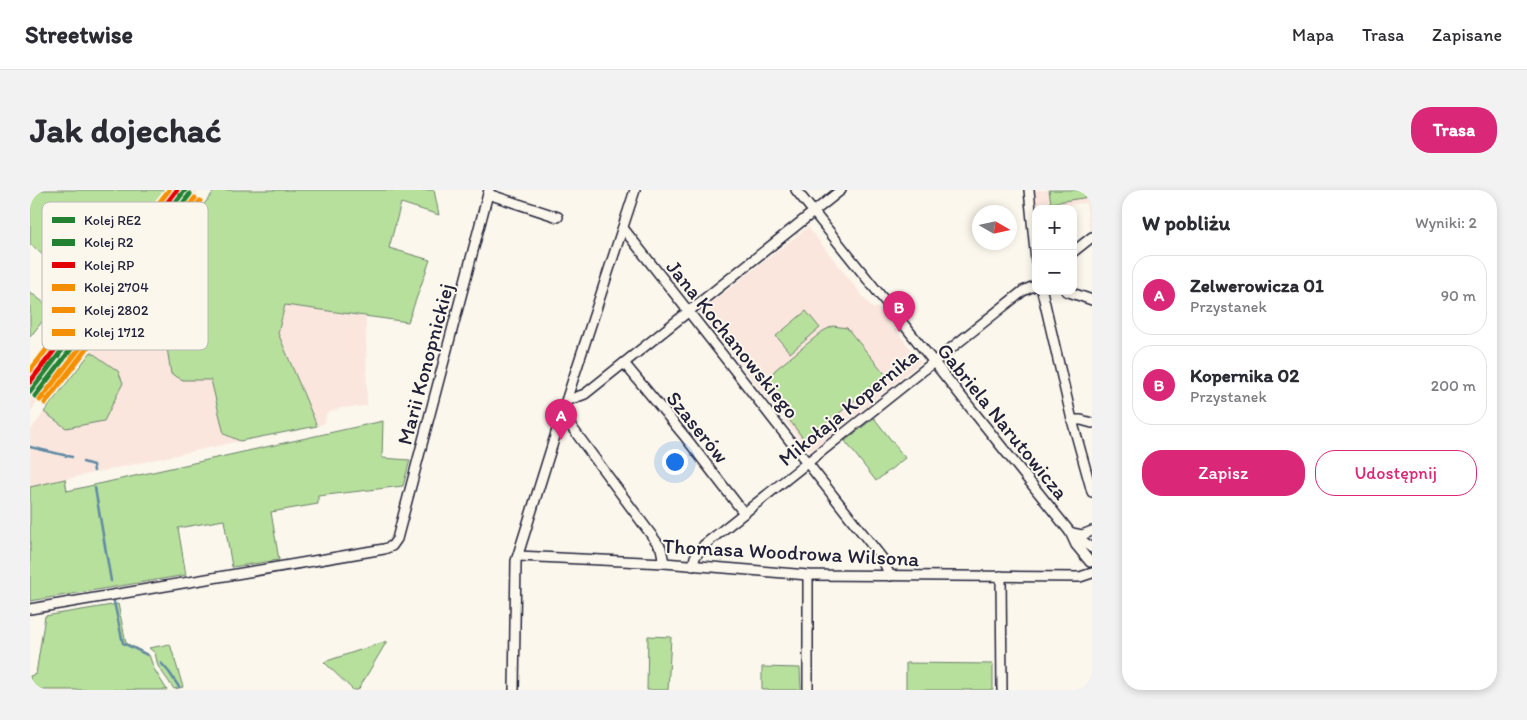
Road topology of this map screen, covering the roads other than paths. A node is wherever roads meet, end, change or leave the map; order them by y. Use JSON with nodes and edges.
{"nodes":[{"id":1,"x":635,"y":190,"type":"edge"},
{"id":2,"x":796,"y":190,"type":"edge"},
{"id":3,"x":841,"y":190,"type":"edge"},
{"id":4,"x":1029,"y":190,"type":"edge"},
{"id":5,"x":489,"y":192,"type":"edge"},
{"id":6,"x":814,"y":212,"type":"junction"},
{"id":7,"x":558,"y":217,"type":"dead end"},
{"id":8,"x":623,"y":228,"type":"junction"},
{"id":9,"x":1092,"y":238,"type":"edge"},
{"id":10,"x":635,"y":244,"type":"junction"},
{"id":11,"x":617,"y":247,"type":"junction"},
{"id":12,"x":1035,"y":250,"type":"edge"},
{"id":13,"x":1076,"y":250,"type":"edge"},
{"id":14,"x":1032,"y":287,"type":"edge"},
{"id":15,"x":1043,"y":295,"type":"edge"},
{"id":16,"x":1077,"y":295,"type":"edge"},
{"id":17,"x":1092,"y":300,"type":"edge"},
{"id":18,"x":689,"y":312,"type":"junction"},
{"id":19,"x":933,"y":362,"type":"junction"},
{"id":20,"x":624,"y":363,"type":"junction"},
{"id":21,"x":566,"y":400,"type":"junction"},
{"id":22,"x":562,"y":414,"type":"junction"},
{"id":23,"x":1072,"y":420,"type":"junction"},
{"id":24,"x":1092,"y":423,"type":"edge"},
{"id":25,"x":807,"y":461,"type":"junction"},
{"id":26,"x":1092,"y":492,"type":"edge"},
{"id":27,"x":744,"y":513,"type":"junction"},
{"id":28,"x":1092,"y":531,"type":"edge"},
{"id":29,"x":1070,"y":532,"type":"junction"},
{"id":30,"x":1092,"y":548,"type":"edge"},
{"id":31,"x":518,"y":556,"type":"junction"},
{"id":32,"x":664,"y":563,"type":"junction"},
{"id":33,"x":1092,"y":565,"type":"edge"},
{"id":34,"x":693,"y":566,"type":"junction"},
{"id":35,"x":808,"y":575,"type":"junction"},
{"id":36,"x":890,"y":576,"type":"junction"},
{"id":37,"x":1001,"y":576,"type":"junction"},
{"id":38,"x":30,"y":609,"type":"edge"},
{"id":39,"x":514,"y":690,"type":"edge"},
{"id":40,"x":808,"y":690,"type":"edge"},
{"id":41,"x":1002,"y":690,"type":"edge"}],
"edges":[{"from":1,"to":8,"type":"street"},
{"from":2,"to":6,"type":"street","name":"Gabriela Narutowicza"},
{"from":3,"to":6,"type":"street"},
{"from":4,"to":12,"type":"street"},
{"from":5,"to":7,"type":"street"},
{"from":5,"to":38,"type":"street","name":"Marii Konopnickiej"},
{"from":6,"to":18,"type":"street"},
{"from":6,"to":19,"type":"street","name":"Gabriela Narutowicza"},
{"from":8,"to":10,"type":"street","name":"Jana Kochanowskiego"},
{"from":8,"to":11,"type":"street"},
{"from":9,"to":13,"type":"street"},
{"from":10,"to":11,"type":"street"},
{"from":10,"to":18,"type":"street","name":"Jana Kochanowskiego"},
{"from":11,"to":21,"type":"street"},
{"from":14,"to":19,"type":"street","name":"Mikołaja Kopernika"},
{"from":15,"to":23,"type":"street"},
{"from":16,"to":17,"type":"street"},
{"from":18,"to":20,"type":"street"},
{"from":18,"to":25,"type":"street","name":"Jana Kochanowskiego"},
{"from":19,"to":25,"type":"street","name":"Mikołaja Kopernika"},
{"from":19,"to":29,"type":"street","name":"Gabriela Narutowicza"},
{"from":20,"to":21,"type":"street"},
{"from":20,"to":27,"type":"street","name":"Szaserów"},
{"from":21,"to":22,"type":"street"},
{"from":22,"to":31,"type":"street"},
{"from":22,"to":32,"type":"street"},
{"from":23,"to":24,"type":"street"},
{"from":23,"to":26,"type":"street"},
{"from":25,"to":27,"type":"street","name":"Mikołaja Kopernika"},
{"from":25,"to":36,"type":"street","name":"Jana Kochanowskiego"},
{"from":27,"to":34,"type":"street","name":"Mikołaja Kopernika"},
{"from":28,"to":29,"type":"street"},
{"from":29,"to":30,"type":"street","name":"Gabriela Narutowicza"},
{"from":29,"to":33,"type":"street","name":"Gabriela Narutowicza"},
{"from":31,"to":32,"type":"street","name":"Thomasa Woodrowa Wilsona"},
{"from":31,"to":39,"type":"street"},
{"from":32,"to":34,"type":"street","name":"Thomasa Woodrowa Wilsona"},
{"from":33,"to":37,"type":"street","name":"Thomasa Woodrowa Wilsona"},
{"from":34,"to":35,"type":"street","name":"Thomasa Woodrowa Wilsona"},
{"from":35,"to":36,"type":"street","name":"Thomasa Woodrowa Wilsona"},
{"from":35,"to":40,"type":"street"},
{"from":36,"to":37,"type":"street","name":"Thomasa Woodrowa Wilsona"},
{"from":37,"to":41,"type":"street"}]}
